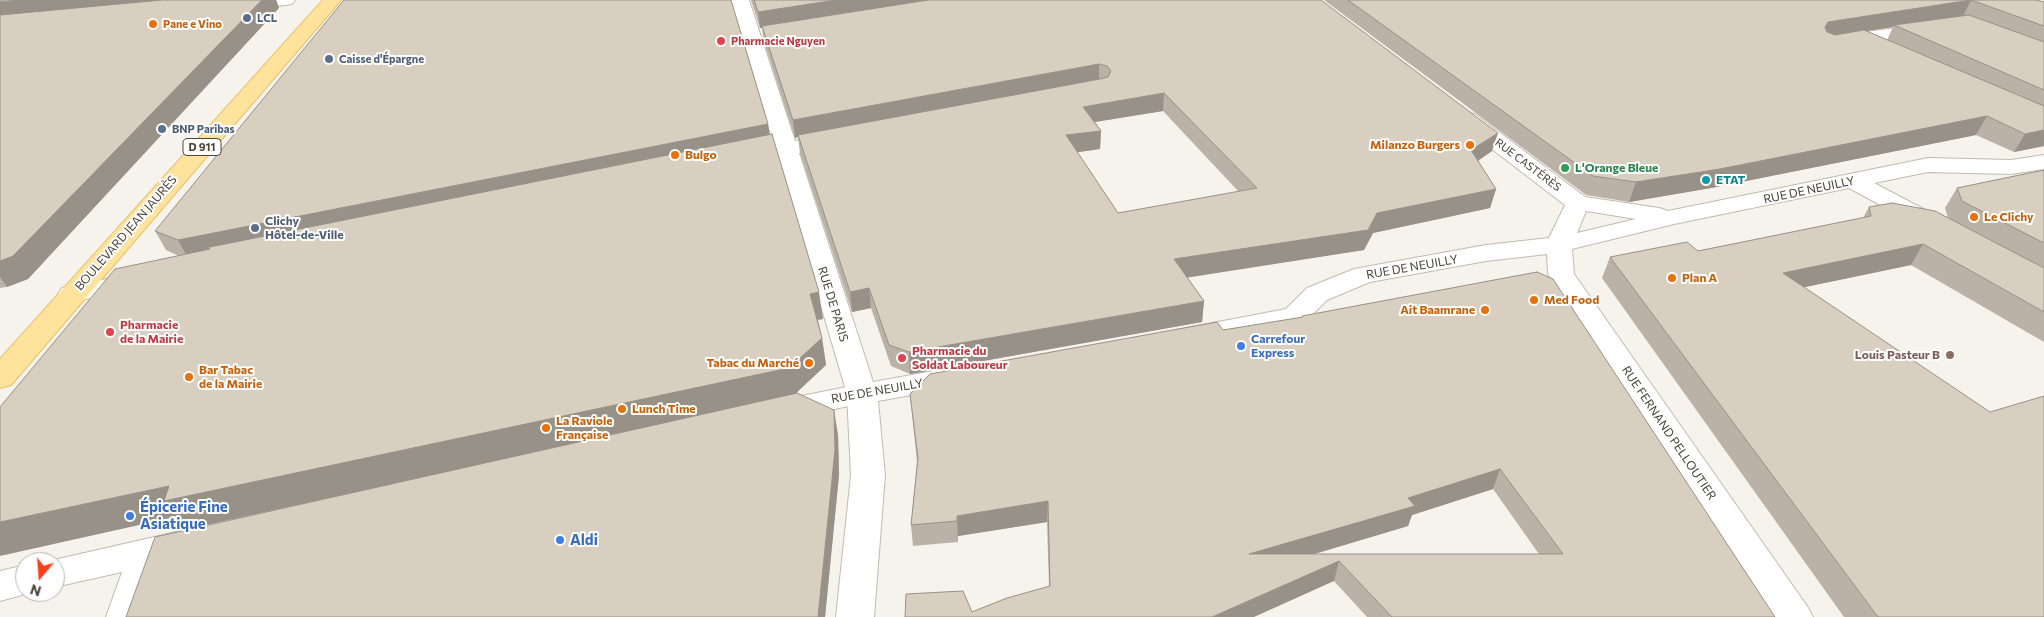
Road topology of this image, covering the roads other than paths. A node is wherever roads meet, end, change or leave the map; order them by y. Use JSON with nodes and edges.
{"nodes":[{"id":1,"x":286,"y":0,"type":"edge"},
{"id":2,"x":332,"y":0,"type":"edge"},
{"id":3,"x":740,"y":0,"type":"edge"},
{"id":4,"x":226,"y":6,"type":"edge"},
{"id":5,"x":1943,"y":26,"type":"edge"},
{"id":6,"x":1858,"y":39,"type":"junction"},
{"id":7,"x":1838,"y":42,"type":"edge"},
{"id":8,"x":1894,"y":55,"type":"edge"},
{"id":9,"x":1452,"y":108,"type":"edge"},
{"id":10,"x":854,"y":136,"type":"edge"},
{"id":11,"x":785,"y":148,"type":"junction"},
{"id":12,"x":717,"y":162,"type":"edge"},
{"id":13,"x":2044,"y":162,"type":"edge"},
{"id":14,"x":1853,"y":181,"type":"junction"},
{"id":15,"x":1578,"y":203,"type":"junction"},
{"id":16,"x":1674,"y":217,"type":"junction"},
{"id":17,"x":1942,"y":229,"type":"edge"},
{"id":18,"x":1559,"y":245,"type":"junction"},
{"id":19,"x":154,"y":277,"type":"edge"},
{"id":20,"x":72,"y":294,"type":"junction"},
{"id":21,"x":1160,"y":341,"type":"edge"},
{"id":22,"x":977,"y":374,"type":"edge"},
{"id":23,"x":0,"y":378,"type":"edge"},
{"id":24,"x":862,"y":394,"type":"junction"},
{"id":25,"x":757,"y":416,"type":"edge"},
{"id":26,"x":215,"y":537,"type":"edge"},
{"id":27,"x":147,"y":552,"type":"junction"},
{"id":28,"x":65,"y":571,"type":"edge"},
{"id":29,"x":15,"y":582,"type":"edge"},
{"id":30,"x":0,"y":586,"type":"edge"},
{"id":31,"x":125,"y":617,"type":"edge"},
{"id":32,"x":855,"y":617,"type":"edge"},
{"id":33,"x":1794,"y":617,"type":"edge"}],
"edges":[{"from":1,"to":4,"type":"street"},
{"from":2,"to":20,"type":"main road","name":"BOULEVARD JEAN JAURÈS","number":"D 911"},
{"from":3,"to":11,"type":"street","name":"RUE DE PARIS"},
{"from":5,"to":6,"type":"street"},
{"from":6,"to":7,"type":"street"},
{"from":6,"to":8,"type":"street"},
{"from":9,"to":15,"type":"street","name":"RUE CASTÉRÈS"},
{"from":10,"to":11,"type":"street"},
{"from":11,"to":12,"type":"street"},
{"from":11,"to":24,"type":"street","name":"RUE DE PARIS"},
{"from":13,"to":14,"type":"street","name":"RUE DE NEUILLY"},
{"from":14,"to":16,"type":"street","name":"RUE DE NEUILLY"},
{"from":14,"to":17,"type":"street"},
{"from":15,"to":16,"type":"street","name":"RUE CASTÉRÈS"},
{"from":15,"to":18,"type":"street"},
{"from":16,"to":18,"type":"street","name":"RUE DE NEUILLY"},
{"from":18,"to":21,"type":"street","name":"RUE DE NEUILLY"},
{"from":18,"to":33,"type":"street","name":"RUE FERNAND PELLOUTIER"},
{"from":19,"to":20,"type":"street"},
{"from":20,"to":23,"type":"main road","name":"BOULEVARD JEAN JAURÈS","number":"D 911"},
{"from":22,"to":24,"type":"street","name":"RUE DE NEUILLY"},
{"from":24,"to":25,"type":"street","name":"RUE DE NEUILLY"},
{"from":24,"to":32,"type":"street","name":"RUE DE PARIS"},
{"from":26,"to":27,"type":"street"},
{"from":27,"to":28,"type":"street"},
{"from":27,"to":31,"type":"street"},
{"from":29,"to":30,"type":"street"}]}
